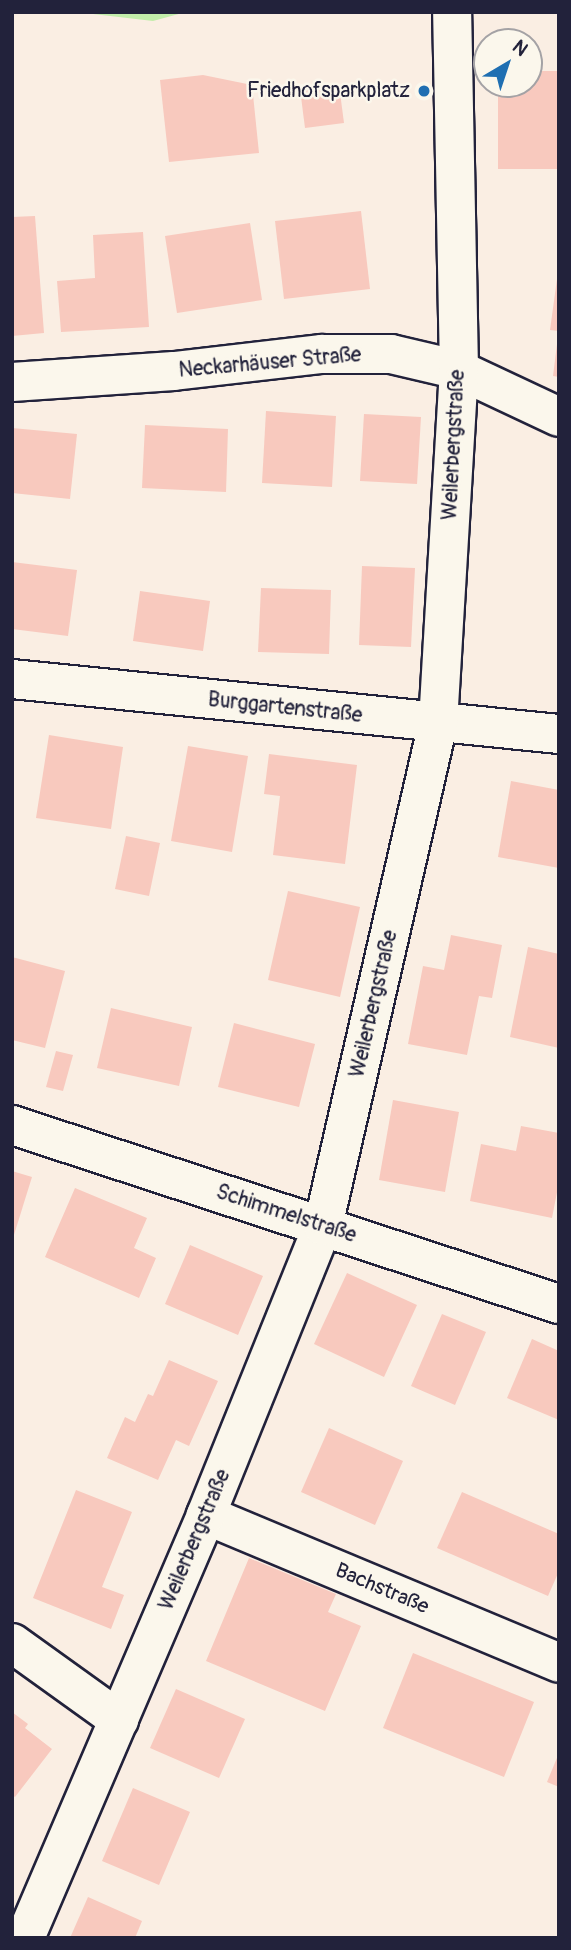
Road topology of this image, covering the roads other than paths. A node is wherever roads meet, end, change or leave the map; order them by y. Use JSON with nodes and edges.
{"nodes":[{"id":1,"x":452,"y":12,"type":"edge"},
{"id":2,"x":459,"y":370,"type":"junction"},
{"id":3,"x":12,"y":382,"type":"edge"},
{"id":4,"x":559,"y":417,"type":"edge"},
{"id":5,"x":12,"y":679,"type":"edge"},
{"id":6,"x":438,"y":723,"type":"junction"},
{"id":7,"x":559,"y":734,"type":"edge"},
{"id":8,"x":12,"y":1125,"type":"edge"},
{"id":9,"x":323,"y":1226,"type":"junction"},
{"id":10,"x":559,"y":1304,"type":"edge"},
{"id":11,"x":206,"y":1515,"type":"junction"},
{"id":12,"x":12,"y":1643,"type":"edge"},
{"id":13,"x":559,"y":1662,"type":"edge"},
{"id":14,"x":119,"y":1720,"type":"junction"},
{"id":15,"x":25,"y":1938,"type":"edge"}],
"edges":[{"from":1,"to":2,"type":"street","name":"Weilerbergstraße"},
{"from":2,"to":3,"type":"street","name":"Neckarhäuser Straße"},
{"from":2,"to":4,"type":"street","name":"Neckarhäuser Straße"},
{"from":2,"to":6,"type":"street","name":"Weilerbergstraße"},
{"from":5,"to":6,"type":"street","name":"Burggartenstraße"},
{"from":6,"to":7,"type":"street","name":"Burggartenstraße"},
{"from":6,"to":9,"type":"street","name":"Weilerbergstraße"},
{"from":8,"to":9,"type":"street","name":"Schimmelstraße"},
{"from":9,"to":10,"type":"street","name":"Schimmelstraße"},
{"from":9,"to":11,"type":"street","name":"Weilerbergstraße"},
{"from":11,"to":13,"type":"street","name":"Bachstraße"},
{"from":11,"to":14,"type":"street","name":"Weilerbergstraße"},
{"from":12,"to":14,"type":"street"},
{"from":14,"to":15,"type":"street","name":"Weilerbergstraße"}]}
